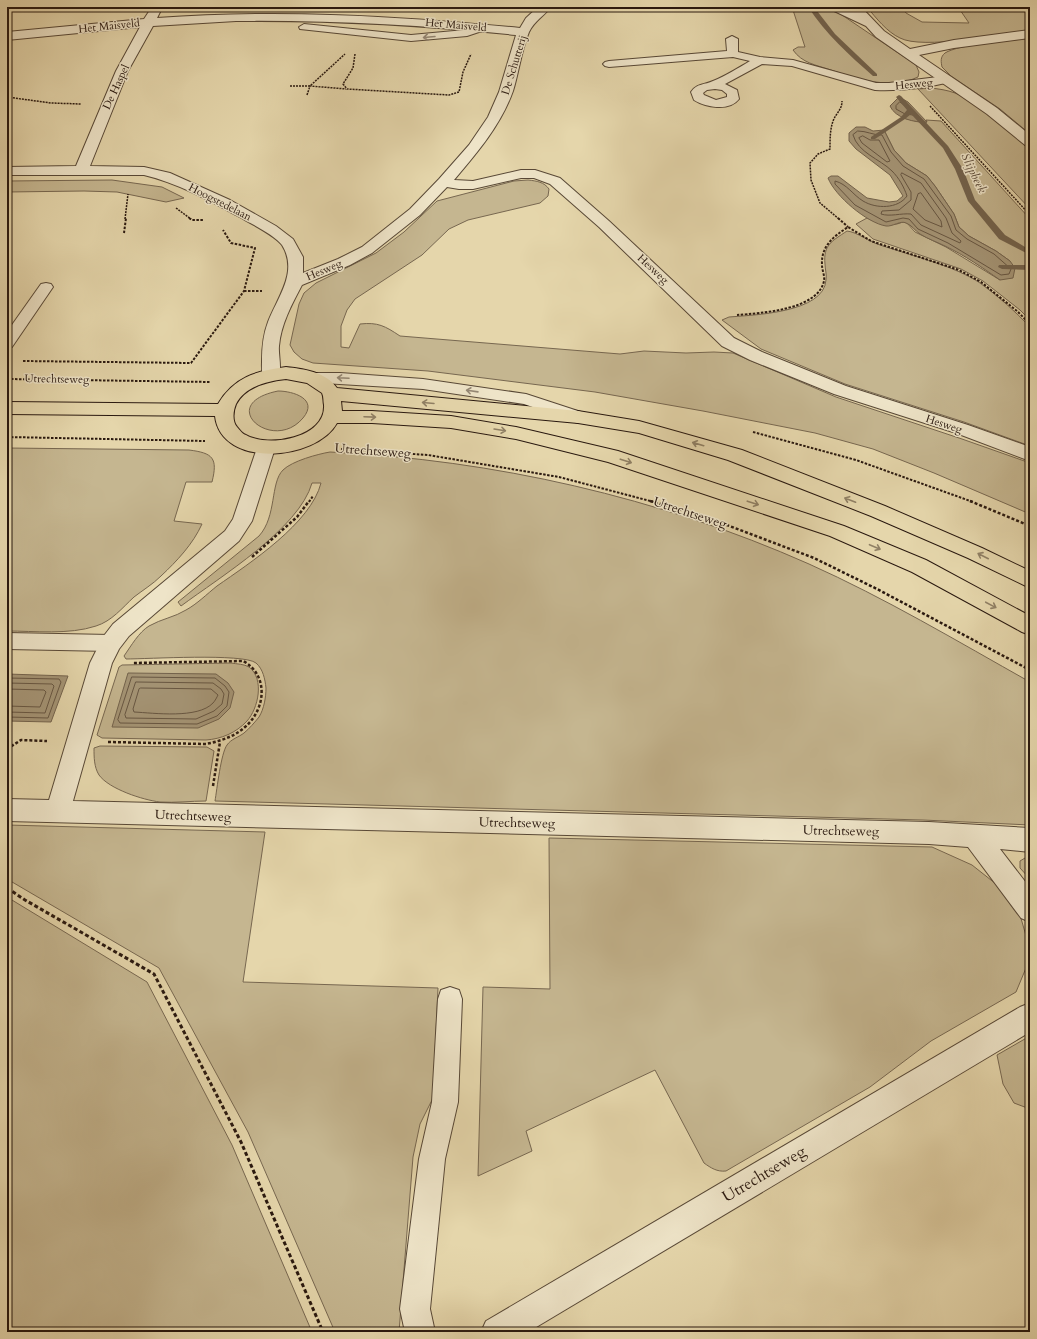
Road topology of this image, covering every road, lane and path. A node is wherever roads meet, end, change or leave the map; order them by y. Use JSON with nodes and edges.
{"nodes":[{"id":1,"x":157,"y":7,"type":"edge"},
{"id":2,"x":544,"y":7,"type":"edge"},
{"id":3,"x":834,"y":7,"type":"edge"},
{"id":4,"x":854,"y":7,"type":"edge"},
{"id":5,"x":150,"y":22,"type":"junction"},
{"id":6,"x":870,"y":24,"type":"junction"},
{"id":7,"x":304,"y":27,"type":"dead end"},
{"id":8,"x":482,"y":28,"type":"junction"},
{"id":9,"x":523,"y":32,"type":"junction"},
{"id":10,"x":1030,"y":34,"type":"edge"},
{"id":11,"x":365,"y":35,"type":"junction"},
{"id":12,"x":7,"y":36,"type":"edge"},
{"id":13,"x":732,"y":39,"type":"dead end"},
{"id":14,"x":352,"y":47,"type":"junction"},
{"id":15,"x":908,"y":53,"type":"junction"},
{"id":16,"x":733,"y":54,"type":"junction"},
{"id":17,"x":760,"y":60,"type":"junction"},
{"id":18,"x":609,"y":64,"type":"dead end"},
{"id":19,"x":946,"y":80,"type":"junction"},
{"id":20,"x":715,"y":85,"type":"dead end"},
{"id":21,"x":868,"y":85,"type":"junction"},
{"id":22,"x":911,"y":85,"type":"junction"},
{"id":23,"x":290,"y":86,"type":"dead end"},
{"id":24,"x":310,"y":86,"type":"junction"},
{"id":25,"x":347,"y":89,"type":"junction"},
{"id":26,"x":307,"y":95,"type":"dead end"},
{"id":27,"x":7,"y":98,"type":"edge"},
{"id":28,"x":107,"y":104,"type":"junction"},
{"id":29,"x":1030,"y":142,"type":"edge"},
{"id":30,"x":81,"y":170,"type":"junction"},
{"id":31,"x":7,"y":171,"type":"edge"},
{"id":32,"x":444,"y":182,"type":"junction"},
{"id":33,"x":129,"y":190,"type":"dead end"},
{"id":34,"x":175,"y":207,"type":"dead end"},
{"id":35,"x":1030,"y":215,"type":"edge"},
{"id":36,"x":205,"y":221,"type":"dead end"},
{"id":37,"x":220,"y":227,"type":"dead end"},
{"id":38,"x":848,"y":227,"type":"junction"},
{"id":39,"x":124,"y":233,"type":"dead end"},
{"id":40,"x":295,"y":282,"type":"junction"},
{"id":41,"x":46,"y":287,"type":"dead end"},
{"id":42,"x":704,"y":318,"type":"junction"},
{"id":43,"x":1030,"y":324,"type":"edge"},
{"id":44,"x":7,"y":343,"type":"edge"},
{"id":45,"x":23,"y":361,"type":"dead end"},
{"id":46,"x":271,"y":375,"type":"junction"},
{"id":47,"x":7,"y":378,"type":"edge"},
{"id":48,"x":312,"y":378,"type":"junction"},
{"id":49,"x":214,"y":382,"type":"dead end"},
{"id":50,"x":332,"y":394,"type":"junction"},
{"id":51,"x":7,"y":408,"type":"edge"},
{"id":52,"x":224,"y":410,"type":"junction"},
{"id":53,"x":332,"y":417,"type":"junction"},
{"id":54,"x":578,"y":417,"type":"junction"},
{"id":55,"x":751,"y":431,"type":"dead end"},
{"id":56,"x":7,"y":437,"type":"edge"},
{"id":57,"x":209,"y":441,"type":"dead end"},
{"id":58,"x":335,"y":448,"type":"dead end"},
{"id":59,"x":263,"y":454,"type":"junction"},
{"id":60,"x":1030,"y":454,"type":"edge"},
{"id":61,"x":313,"y":496,"type":"dead end"},
{"id":62,"x":1030,"y":526,"type":"edge"},
{"id":63,"x":247,"y":561,"type":"dead end"},
{"id":64,"x":1030,"y":580,"type":"edge"},
{"id":65,"x":1030,"y":626,"type":"edge"},
{"id":66,"x":7,"y":641,"type":"edge"},
{"id":67,"x":111,"y":643,"type":"junction"},
{"id":68,"x":101,"y":663,"type":"junction"},
{"id":69,"x":1030,"y":670,"type":"edge"},
{"id":70,"x":79,"y":741,"type":"junction"},
{"id":71,"x":220,"y":742,"type":"junction"},
{"id":72,"x":7,"y":749,"type":"edge"},
{"id":73,"x":7,"y":810,"type":"edge"},
{"id":74,"x":58,"y":812,"type":"junction"},
{"id":75,"x":208,"y":816,"type":"junction"},
{"id":76,"x":975,"y":837,"type":"junction"},
{"id":77,"x":1030,"y":840,"type":"edge"},
{"id":78,"x":7,"y":888,"type":"edge"},
{"id":79,"x":1030,"y":909,"type":"edge"},
{"id":80,"x":450,"y":999,"type":"dead end"},
{"id":81,"x":1030,"y":1017,"type":"edge"},
{"id":82,"x":323,"y":1332,"type":"edge"},
{"id":83,"x":420,"y":1332,"type":"edge"},
{"id":84,"x":498,"y":1332,"type":"edge"}],
"edges":[{"from":1,"to":5,"type":"street","name":"De Haspel"},
{"from":2,"to":9,"type":"street","name":"De Schutterij"},
{"from":3,"to":6,"type":"street"},
{"from":4,"to":6,"type":"street","name":"Hesweg"},
{"from":5,"to":8,"type":"street","name":"Het Maisveld"},
{"from":5,"to":12,"type":"street","name":"Het Maisveld"},
{"from":5,"to":28,"type":"street","name":"De Haspel"},
{"from":6,"to":15,"type":"street","name":"Hesweg"},
{"from":7,"to":11,"type":"lane"},
{"from":8,"to":9,"type":"street","name":"Het Maisveld"},
{"from":8,"to":11,"type":"lane","one_way":true},
{"from":8,"to":25,"type":"path"},
{"from":9,"to":32,"type":"street","name":"De Schutterij"},
{"from":10,"to":15,"type":"street"},
{"from":11,"to":14,"type":"path"},
{"from":13,"to":16,"type":"lane"},
{"from":14,"to":24,"type":"path"},
{"from":14,"to":25,"type":"path"},
{"from":15,"to":19,"type":"street","name":"Hesweg"},
{"from":16,"to":17,"type":"lane","name":"Hesweg"},
{"from":16,"to":18,"type":"lane","name":"Hesweg"},
{"from":17,"to":20,"type":"lane"},
{"from":17,"to":21,"type":"lane","name":"Hesweg"},
{"from":19,"to":22,"type":"lane","name":"Hesweg"},
{"from":19,"to":29,"type":"street","name":"Hesweg"},
{"from":21,"to":22,"type":"lane","name":"Hesweg"},
{"from":21,"to":38,"type":"path"},
{"from":22,"to":35,"type":"path"},
{"from":23,"to":24,"type":"path"},
{"from":24,"to":25,"type":"path"},
{"from":24,"to":26,"type":"path"},
{"from":27,"to":28,"type":"path"},
{"from":28,"to":30,"type":"street","name":"De Haspel"},
{"from":30,"to":31,"type":"street","name":"Hoogstedelaan"},
{"from":30,"to":40,"type":"street","name":"Hoogstedelaan"},
{"from":32,"to":40,"type":"street","name":"Hesweg"},
{"from":32,"to":42,"type":"street","name":"Hesweg"},
{"from":33,"to":39,"type":"path"},
{"from":34,"to":36,"type":"path"},
{"from":37,"to":45,"type":"path"},
{"from":38,"to":42,"type":"path"},
{"from":38,"to":43,"type":"path"},
{"from":40,"to":46,"type":"street","name":"Hoogstedelaan"},
{"from":41,"to":44,"type":"lane"},
{"from":42,"to":60,"type":"street","name":"Hesweg"},
{"from":46,"to":48,"type":"main road"},
{"from":46,"to":52,"type":"main road"},
{"from":47,"to":49,"type":"path","name":"Utrechtseweg"},
{"from":48,"to":50,"type":"main road"},
{"from":54,"to":48,"type":"lane","one_way":true},
{"from":50,"to":53,"type":"main road"},
{"from":54,"to":50,"type":"main road","one_way":true},
{"from":51,"to":52,"type":"main road"},
{"from":52,"to":59,"type":"main road","name":"Utrechtseweg"},
{"from":53,"to":59,"type":"main road","name":"Utrechtseweg"},
{"from":53,"to":65,"type":"main road","one_way":true},
{"from":64,"to":54,"type":"main road","one_way":true},
{"from":55,"to":62,"type":"path"},
{"from":56,"to":57,"type":"path"},
{"from":58,"to":69,"type":"path","name":"Utrechtseweg"},
{"from":59,"to":67,"type":"street"},
{"from":61,"to":63,"type":"path"},
{"from":66,"to":67,"type":"lane"},
{"from":67,"to":68,"type":"street"},
{"from":68,"to":70,"type":"street"},
{"from":68,"to":71,"type":"path"},
{"from":70,"to":71,"type":"path"},
{"from":70,"to":72,"type":"path"},
{"from":70,"to":74,"type":"street"},
{"from":71,"to":75,"type":"path"},
{"from":73,"to":74,"type":"street","name":"Utrechtseweg"},
{"from":74,"to":75,"type":"street","name":"Utrechtseweg"},
{"from":75,"to":76,"type":"street","name":"Utrechtseweg"},
{"from":76,"to":77,"type":"street","name":"Utrechtseweg"},
{"from":76,"to":79,"type":"street"},
{"from":78,"to":82,"type":"path"},
{"from":80,"to":83,"type":"lane"},
{"from":81,"to":84,"type":"street","name":"Utrechtseweg"}]}
